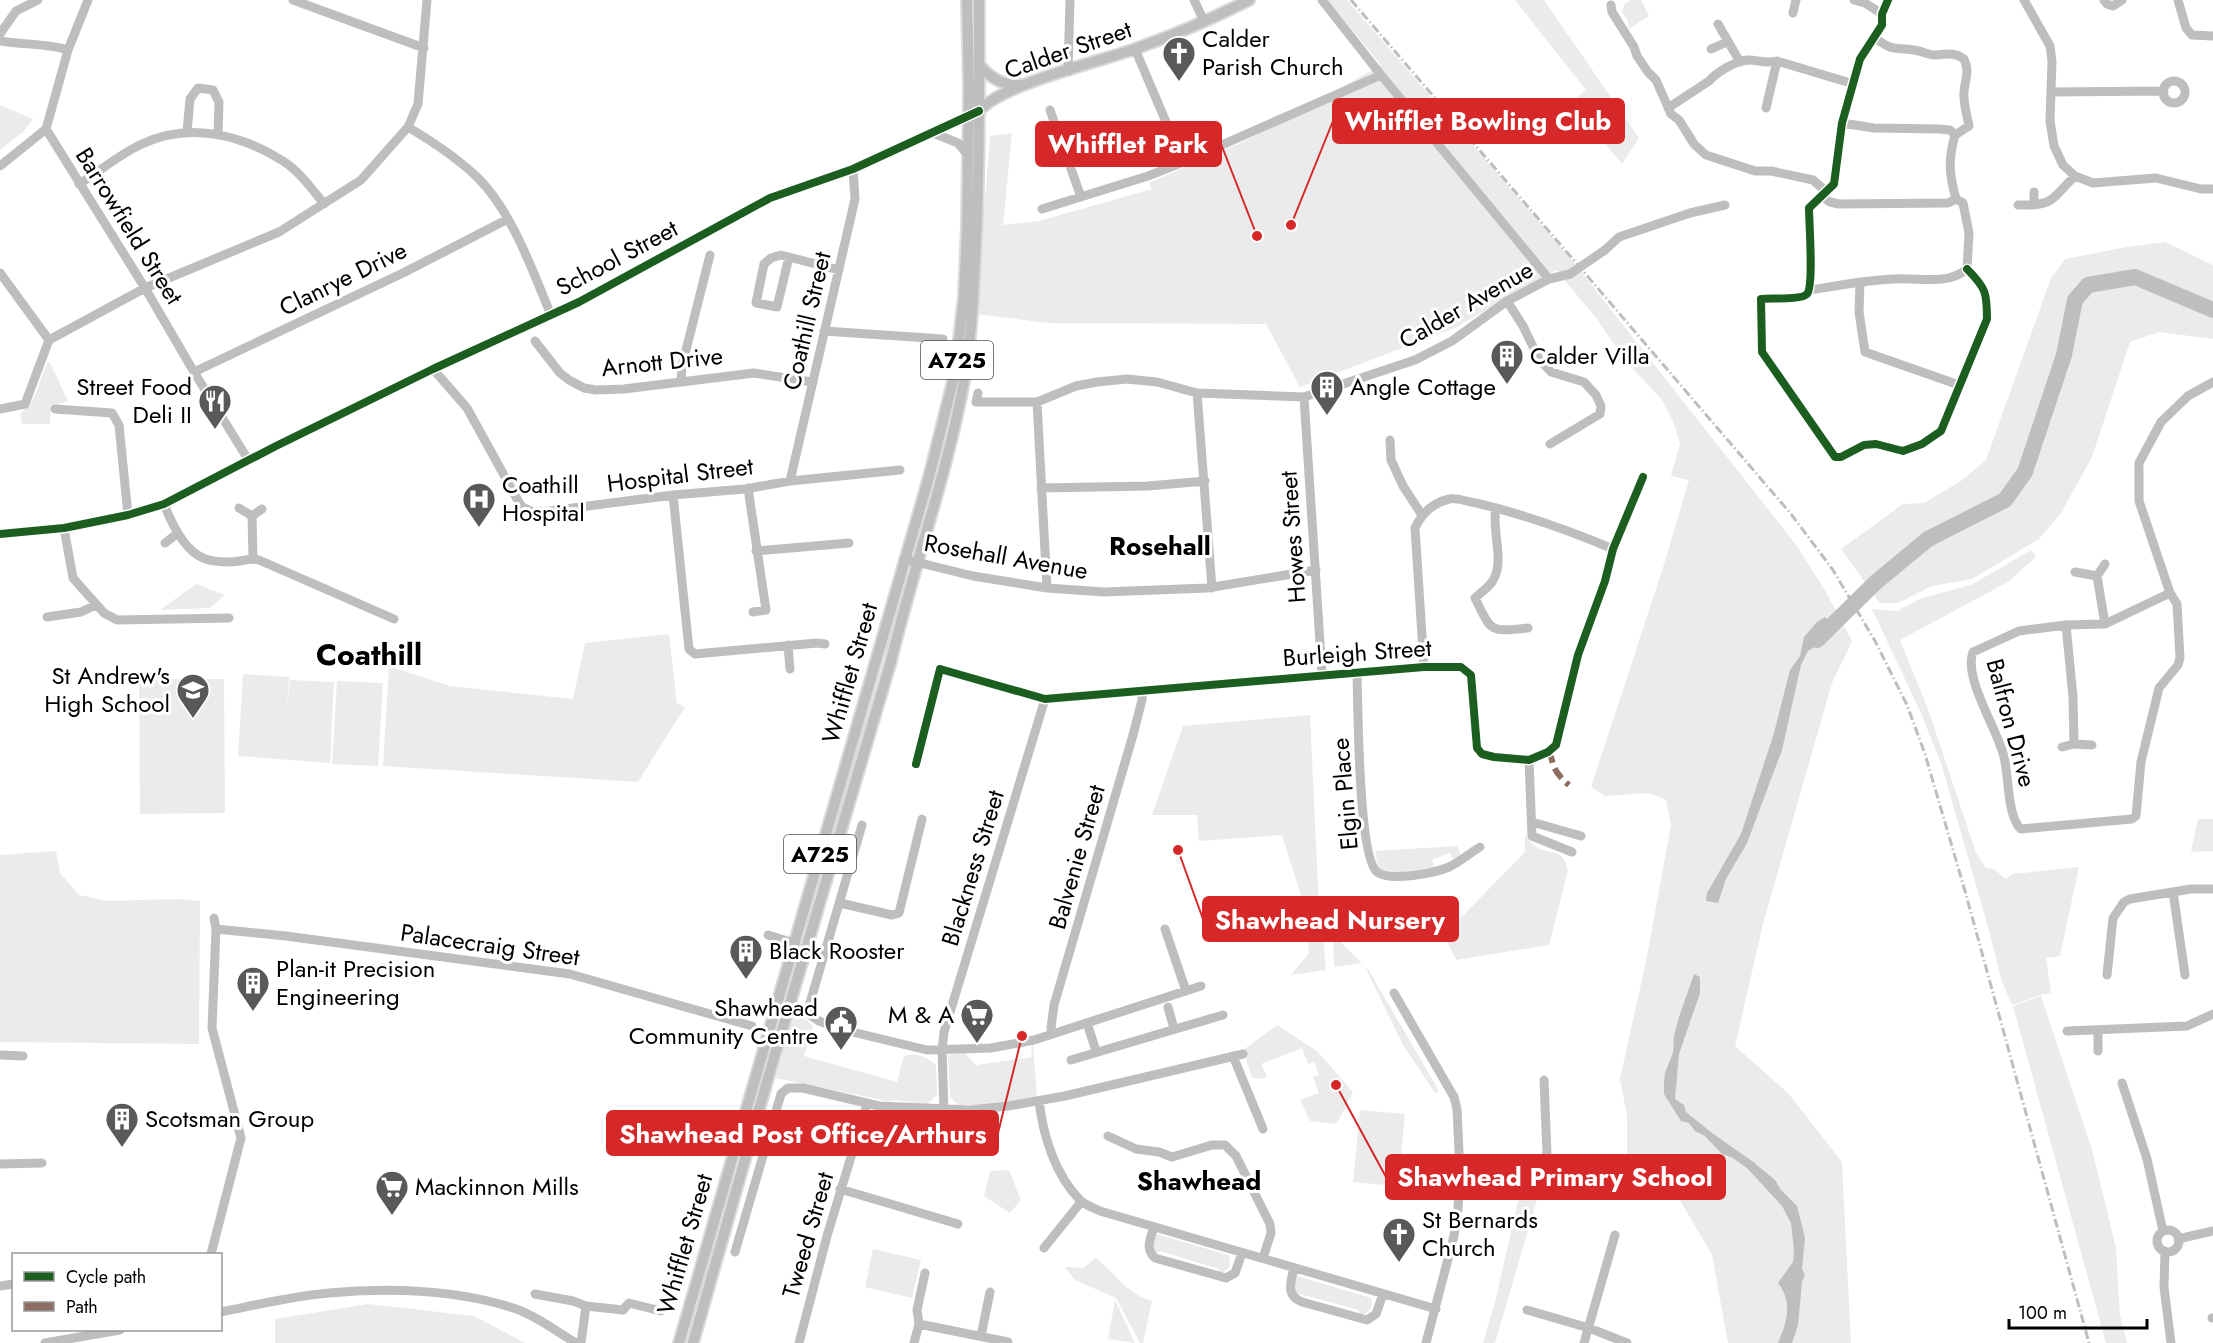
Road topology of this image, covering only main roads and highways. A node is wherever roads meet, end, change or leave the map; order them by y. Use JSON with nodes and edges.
{"nodes":[{"id":1,"x":967,"y":0,"type":"edge"},
{"id":2,"x":980,"y":0,"type":"edge"},
{"id":3,"x":1249,"y":0,"type":"edge"},
{"id":4,"x":980,"y":66,"type":"junction"},
{"id":5,"x":1025,"y":84,"type":"junction"},
{"id":6,"x":974,"y":113,"type":"junction"},
{"id":7,"x":679,"y":1343,"type":"edge"},
{"id":8,"x":693,"y":1343,"type":"edge"}],
"edges":[{"from":1,"to":6,"type":"main road","name":"Whifflet Street","number":"A725"},
{"from":2,"to":4,"type":"main road","name":"Whifflet Street","number":"A725"},
{"from":3,"to":5,"type":"main road","name":"Calder Street"},
{"from":4,"to":5,"type":"main road"},
{"from":4,"to":6,"type":"main road","name":"Whifflet Street","number":"A725"},
{"from":5,"to":6,"type":"main road","name":"Calder Street"},
{"from":6,"to":7,"type":"main road","name":"Whifflet Street","number":"A725"},
{"from":6,"to":8,"type":"main road","name":"Whifflet Street","number":"A725"}]}
